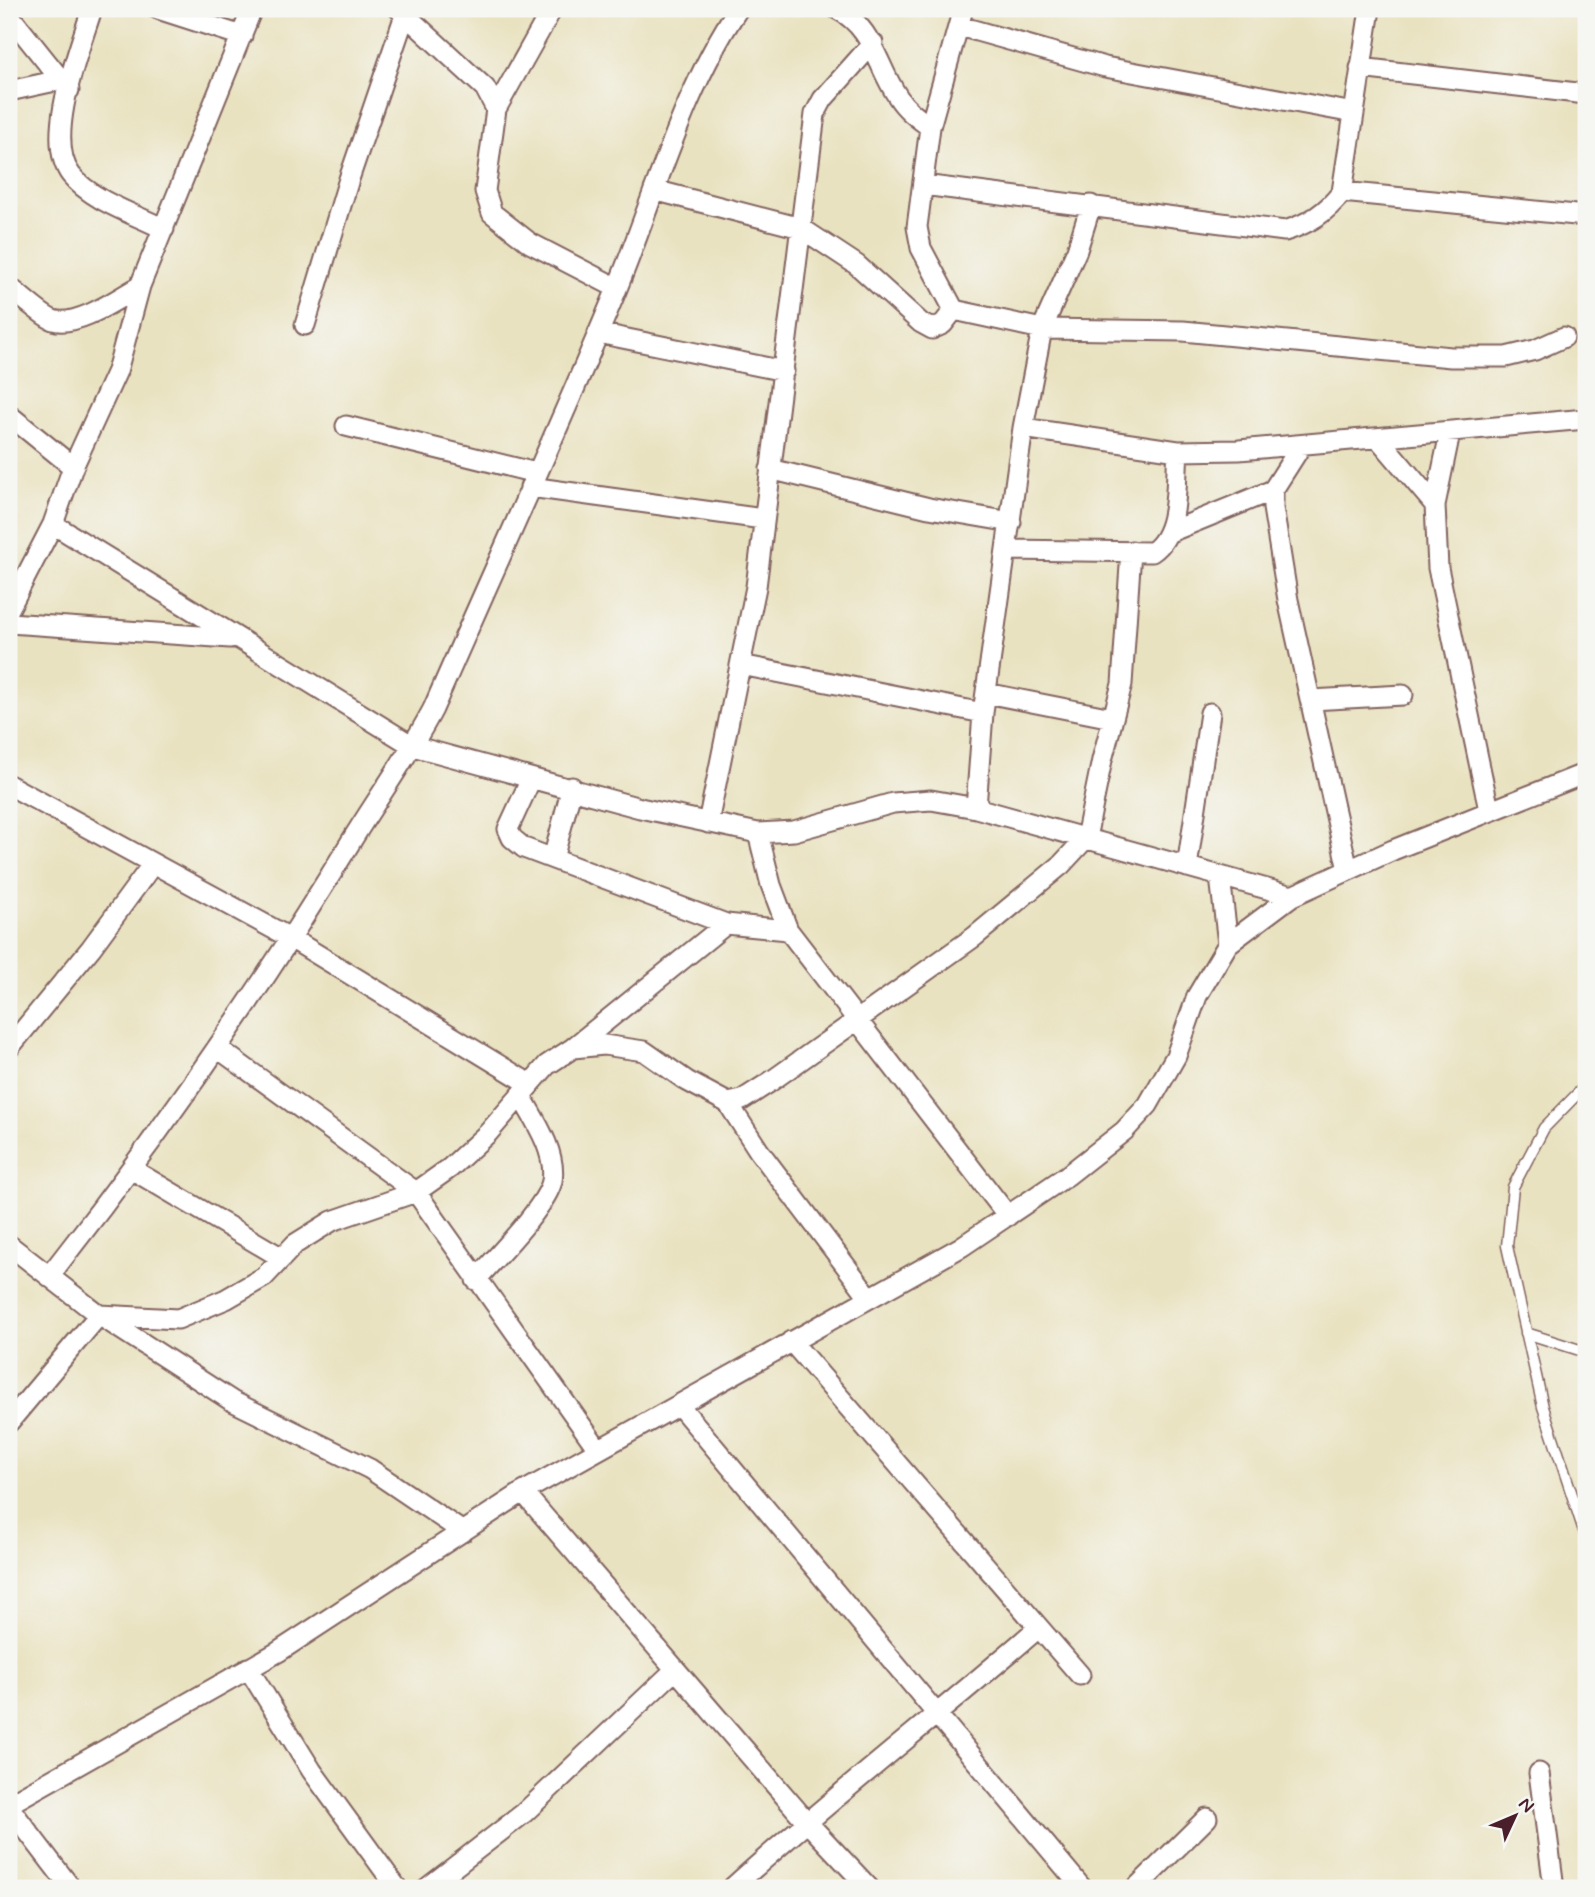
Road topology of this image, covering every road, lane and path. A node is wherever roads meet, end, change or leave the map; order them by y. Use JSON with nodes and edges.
{"nodes":[{"id":1,"x":92,"y":9,"type":"edge"},
{"id":2,"x":158,"y":9,"type":"edge"},
{"id":3,"x":252,"y":9,"type":"edge"},
{"id":4,"x":552,"y":9,"type":"edge"},
{"id":5,"x":738,"y":9,"type":"edge"},
{"id":6,"x":837,"y":9,"type":"edge"},
{"id":7,"x":1370,"y":9,"type":"edge"},
{"id":8,"x":404,"y":10,"type":"edge"},
{"id":9,"x":9,"y":15,"type":"edge"},
{"id":10,"x":961,"y":17,"type":"edge"},
{"id":11,"x":242,"y":36,"type":"junction"},
{"id":12,"x":873,"y":43,"type":"junction"},
{"id":13,"x":1360,"y":68,"type":"junction"},
{"id":14,"x":64,"y":85,"type":"junction"},
{"id":15,"x":9,"y":91,"type":"edge"},
{"id":16,"x":1586,"y":94,"type":"edge"},
{"id":17,"x":496,"y":109,"type":"junction"},
{"id":18,"x":1354,"y":113,"type":"junction"},
{"id":19,"x":930,"y":127,"type":"junction"},
{"id":20,"x":923,"y":185,"type":"junction"},
{"id":21,"x":654,"y":190,"type":"junction"},
{"id":22,"x":1342,"y":192,"type":"junction"},
{"id":23,"x":1091,"y":205,"type":"junction"},
{"id":24,"x":1586,"y":216,"type":"edge"},
{"id":25,"x":801,"y":228,"type":"junction"},
{"id":26,"x":164,"y":229,"type":"junction"},
{"id":27,"x":140,"y":286,"type":"junction"},
{"id":28,"x":9,"y":287,"type":"edge"},
{"id":29,"x":617,"y":288,"type":"junction"},
{"id":30,"x":954,"y":310,"type":"junction"},
{"id":31,"x":305,"y":325,"type":"dead end"},
{"id":32,"x":1042,"y":329,"type":"junction"},
{"id":33,"x":598,"y":333,"type":"junction"},
{"id":34,"x":1564,"y":337,"type":"dead end"},
{"id":35,"x":784,"y":371,"type":"junction"},
{"id":36,"x":9,"y":415,"type":"edge"},
{"id":37,"x":1586,"y":419,"type":"edge"},
{"id":38,"x":346,"y":426,"type":"dead end"},
{"id":39,"x":1023,"y":428,"type":"junction"},
{"id":40,"x":1450,"y":433,"type":"junction"},
{"id":41,"x":1379,"y":439,"type":"junction"},
{"id":42,"x":1301,"y":446,"type":"junction"},
{"id":43,"x":1178,"y":451,"type":"junction"},
{"id":44,"x":73,"y":467,"type":"junction"},
{"id":45,"x":770,"y":469,"type":"junction"},
{"id":46,"x":533,"y":480,"type":"junction"},
{"id":47,"x":1273,"y":490,"type":"junction"},
{"id":48,"x":1435,"y":505,"type":"junction"},
{"id":49,"x":763,"y":519,"type":"junction"},
{"id":50,"x":1011,"y":522,"type":"junction"},
{"id":51,"x":53,"y":524,"type":"junction"},
{"id":52,"x":1170,"y":532,"type":"junction"},
{"id":53,"x":1007,"y":550,"type":"junction"},
{"id":54,"x":1131,"y":551,"type":"junction"},
{"id":55,"x":9,"y":609,"type":"edge"},
{"id":56,"x":9,"y":623,"type":"edge"},
{"id":57,"x":235,"y":638,"type":"junction"},
{"id":58,"x":741,"y":665,"type":"junction"},
{"id":59,"x":1403,"y":695,"type":"dead end"},
{"id":60,"x":1311,"y":700,"type":"junction"},
{"id":61,"x":984,"y":703,"type":"junction"},
{"id":62,"x":1210,"y":713,"type":"dead end"},
{"id":63,"x":1112,"y":718,"type":"junction"},
{"id":64,"x":413,"y":746,"type":"junction"},
{"id":65,"x":1586,"y":774,"type":"edge"},
{"id":66,"x":531,"y":779,"type":"junction"},
{"id":67,"x":9,"y":785,"type":"edge"},
{"id":68,"x":572,"y":787,"type":"junction"},
{"id":69,"x":976,"y":808,"type":"junction"},
{"id":70,"x":1489,"y":810,"type":"junction"},
{"id":71,"x":708,"y":824,"type":"junction"},
{"id":72,"x":758,"y":833,"type":"junction"},
{"id":73,"x":1086,"y":838,"type":"junction"},
{"id":74,"x":552,"y":859,"type":"junction"},
{"id":75,"x":152,"y":865,"type":"junction"},
{"id":76,"x":1186,"y":867,"type":"junction"},
{"id":77,"x":1349,"y":870,"type":"junction"},
{"id":78,"x":1220,"y":877,"type":"junction"},
{"id":79,"x":1292,"y":896,"type":"junction"},
{"id":80,"x":726,"y":924,"type":"junction"},
{"id":81,"x":788,"y":930,"type":"junction"},
{"id":82,"x":292,"y":939,"type":"junction"},
{"id":83,"x":1228,"y":944,"type":"junction"},
{"id":84,"x":855,"y":1020,"type":"junction"},
{"id":85,"x":9,"y":1048,"type":"edge"},
{"id":86,"x":573,"y":1048,"type":"junction"},
{"id":87,"x":219,"y":1049,"type":"junction"},
{"id":88,"x":1586,"y":1085,"type":"edge"},
{"id":89,"x":526,"y":1090,"type":"junction"},
{"id":90,"x":729,"y":1103,"type":"junction"},
{"id":91,"x":133,"y":1170,"type":"junction"},
{"id":92,"x":416,"y":1192,"type":"junction"},
{"id":93,"x":1008,"y":1216,"type":"junction"},
{"id":94,"x":9,"y":1245,"type":"edge"},
{"id":95,"x":282,"y":1258,"type":"junction"},
{"id":96,"x":50,"y":1275,"type":"junction"},
{"id":97,"x":476,"y":1280,"type":"junction"},
{"id":98,"x":870,"y":1298,"type":"junction"},
{"id":99,"x":99,"y":1315,"type":"junction"},
{"id":100,"x":1526,"y":1333,"type":"junction"},
{"id":101,"x":791,"y":1341,"type":"junction"},
{"id":102,"x":1586,"y":1352,"type":"edge"},
{"id":103,"x":679,"y":1405,"type":"junction"},
{"id":104,"x":9,"y":1422,"type":"edge"},
{"id":105,"x":598,"y":1449,"type":"junction"},
{"id":106,"x":523,"y":1492,"type":"junction"},
{"id":107,"x":463,"y":1532,"type":"junction"},
{"id":108,"x":1586,"y":1537,"type":"edge"},
{"id":109,"x":1037,"y":1629,"type":"junction"},
{"id":110,"x":248,"y":1668,"type":"junction"},
{"id":111,"x":675,"y":1670,"type":"junction"},
{"id":112,"x":1080,"y":1675,"type":"dead end"},
{"id":113,"x":938,"y":1715,"type":"junction"},
{"id":114,"x":1539,"y":1773,"type":"dead end"},
{"id":115,"x":32,"y":1790,"type":"junction"},
{"id":116,"x":9,"y":1805,"type":"edge"},
{"id":117,"x":1207,"y":1818,"type":"dead end"},
{"id":118,"x":806,"y":1821,"type":"junction"},
{"id":119,"x":26,"y":1828,"type":"junction"},
{"id":120,"x":452,"y":1882,"type":"edge"},
{"id":121,"x":71,"y":1888,"type":"edge"},
{"id":122,"x":397,"y":1888,"type":"edge"},
{"id":123,"x":426,"y":1888,"type":"edge"},
{"id":124,"x":732,"y":1888,"type":"edge"},
{"id":125,"x":869,"y":1888,"type":"edge"},
{"id":126,"x":1082,"y":1888,"type":"edge"},
{"id":127,"x":1136,"y":1888,"type":"edge"},
{"id":128,"x":1554,"y":1888,"type":"edge"}],
"edges":[{"from":1,"to":14,"type":"street"},
{"from":2,"to":11,"type":"street"},
{"from":3,"to":11,"type":"street"},
{"from":4,"to":17,"type":"street"},
{"from":5,"to":21,"type":"street"},
{"from":6,"to":12,"type":"street"},
{"from":7,"to":13,"type":"street"},
{"from":8,"to":17,"type":"street"},
{"from":8,"to":31,"type":"street"},
{"from":9,"to":14,"type":"street"},
{"from":10,"to":18,"type":"street"},
{"from":10,"to":19,"type":"street"},
{"from":11,"to":26,"type":"street"},
{"from":12,"to":19,"type":"street"},
{"from":12,"to":25,"type":"street"},
{"from":13,"to":16,"type":"street"},
{"from":13,"to":18,"type":"street"},
{"from":14,"to":15,"type":"street"},
{"from":14,"to":26,"type":"street"},
{"from":17,"to":29,"type":"street"},
{"from":18,"to":22,"type":"street"},
{"from":19,"to":20,"type":"street"},
{"from":20,"to":23,"type":"street"},
{"from":20,"to":30,"type":"street"},
{"from":21,"to":25,"type":"street"},
{"from":21,"to":29,"type":"street"},
{"from":22,"to":23,"type":"street"},
{"from":22,"to":24,"type":"street"},
{"from":23,"to":32,"type":"street"},
{"from":25,"to":30,"type":"street"},
{"from":25,"to":35,"type":"street"},
{"from":26,"to":27,"type":"street"},
{"from":27,"to":28,"type":"street"},
{"from":27,"to":44,"type":"street"},
{"from":29,"to":33,"type":"street"},
{"from":30,"to":32,"type":"street"},
{"from":32,"to":34,"type":"street"},
{"from":32,"to":39,"type":"street"},
{"from":33,"to":35,"type":"street"},
{"from":33,"to":46,"type":"street"},
{"from":35,"to":45,"type":"street"},
{"from":36,"to":44,"type":"street"},
{"from":37,"to":40,"type":"street"},
{"from":38,"to":46,"type":"street"},
{"from":39,"to":43,"type":"street"},
{"from":39,"to":50,"type":"street"},
{"from":40,"to":41,"type":"street"},
{"from":40,"to":48,"type":"street"},
{"from":41,"to":42,"type":"street"},
{"from":41,"to":48,"type":"street"},
{"from":42,"to":43,"type":"street"},
{"from":42,"to":47,"type":"street"},
{"from":43,"to":52,"type":"street"},
{"from":44,"to":51,"type":"street"},
{"from":45,"to":49,"type":"street"},
{"from":45,"to":50,"type":"street"},
{"from":46,"to":49,"type":"street"},
{"from":46,"to":64,"type":"street"},
{"from":47,"to":52,"type":"street"},
{"from":47,"to":60,"type":"street"},
{"from":48,"to":70,"type":"street"},
{"from":49,"to":58,"type":"street"},
{"from":50,"to":53,"type":"street"},
{"from":51,"to":55,"type":"street"},
{"from":51,"to":57,"type":"street"},
{"from":52,"to":54,"type":"street"},
{"from":53,"to":54,"type":"street"},
{"from":53,"to":61,"type":"street"},
{"from":54,"to":63,"type":"street"},
{"from":56,"to":57,"type":"street"},
{"from":57,"to":64,"type":"street"},
{"from":58,"to":61,"type":"street"},
{"from":58,"to":71,"type":"street"},
{"from":59,"to":60,"type":"street"},
{"from":60,"to":77,"type":"street"},
{"from":61,"to":63,"type":"street"},
{"from":61,"to":69,"type":"street"},
{"from":62,"to":76,"type":"street"},
{"from":63,"to":73,"type":"street"},
{"from":64,"to":66,"type":"street"},
{"from":64,"to":82,"type":"street"},
{"from":65,"to":70,"type":"street"},
{"from":66,"to":68,"type":"street"},
{"from":66,"to":74,"type":"street"},
{"from":67,"to":75,"type":"street"},
{"from":68,"to":71,"type":"street"},
{"from":68,"to":74,"type":"street"},
{"from":69,"to":72,"type":"street"},
{"from":69,"to":73,"type":"street"},
{"from":70,"to":77,"type":"street"},
{"from":71,"to":72,"type":"street"},
{"from":72,"to":81,"type":"street"},
{"from":73,"to":76,"type":"street"},
{"from":73,"to":84,"type":"street"},
{"from":74,"to":80,"type":"street"},
{"from":75,"to":82,"type":"street"},
{"from":75,"to":85,"type":"street"},
{"from":76,"to":78,"type":"street"},
{"from":77,"to":79,"type":"street"},
{"from":78,"to":79,"type":"street"},
{"from":78,"to":83,"type":"street"},
{"from":79,"to":83,"type":"street"},
{"from":80,"to":81,"type":"street"},
{"from":80,"to":86,"type":"street"},
{"from":81,"to":84,"type":"street"},
{"from":82,"to":87,"type":"street"},
{"from":82,"to":89,"type":"street"},
{"from":83,"to":93,"type":"street"},
{"from":84,"to":90,"type":"street"},
{"from":84,"to":93,"type":"street"},
{"from":86,"to":89,"type":"street"},
{"from":86,"to":90,"type":"street"},
{"from":87,"to":91,"type":"street"},
{"from":87,"to":92,"type":"street"},
{"from":88,"to":100,"type":"lane"},
{"from":89,"to":92,"type":"street"},
{"from":89,"to":97,"type":"street"},
{"from":90,"to":98,"type":"street"},
{"from":91,"to":95,"type":"street"},
{"from":91,"to":96,"type":"street"},
{"from":92,"to":95,"type":"street"},
{"from":92,"to":97,"type":"street"},
{"from":93,"to":98,"type":"street"},
{"from":94,"to":96,"type":"street"},
{"from":95,"to":99,"type":"street"},
{"from":96,"to":99,"type":"street"},
{"from":97,"to":105,"type":"street"},
{"from":98,"to":101,"type":"street"},
{"from":99,"to":104,"type":"street"},
{"from":99,"to":107,"type":"street"},
{"from":100,"to":102,"type":"lane"},
{"from":100,"to":108,"type":"lane"},
{"from":101,"to":103,"type":"street"},
{"from":101,"to":109,"type":"street"},
{"from":103,"to":105,"type":"street"},
{"from":103,"to":113,"type":"street"},
{"from":105,"to":106,"type":"street"},
{"from":106,"to":107,"type":"street"},
{"from":106,"to":111,"type":"street"},
{"from":107,"to":110,"type":"street"},
{"from":109,"to":112,"type":"street"},
{"from":109,"to":113,"type":"street"},
{"from":110,"to":115,"type":"street"},
{"from":110,"to":122,"type":"street"},
{"from":111,"to":118,"type":"street"},
{"from":111,"to":120,"type":"street"},
{"from":113,"to":118,"type":"street"},
{"from":113,"to":126,"type":"street"},
{"from":114,"to":128,"type":"street"},
{"from":115,"to":116,"type":"street"},
{"from":115,"to":119,"type":"street"},
{"from":116,"to":119,"type":"street"},
{"from":117,"to":127,"type":"street"},
{"from":118,"to":124,"type":"street"},
{"from":118,"to":125,"type":"street"},
{"from":119,"to":121,"type":"street"},
{"from":120,"to":123,"type":"street"}]}
